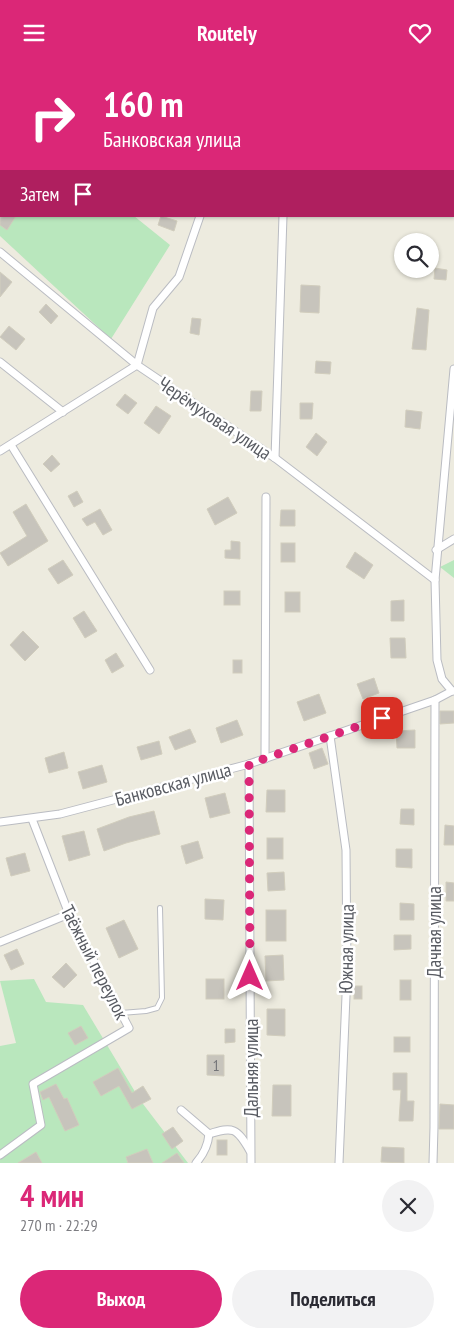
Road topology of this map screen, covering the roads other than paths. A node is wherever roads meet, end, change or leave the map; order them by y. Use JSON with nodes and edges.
{"nodes":[{"id":1,"x":200,"y":217,"type":"edge"},
{"id":2,"x":283,"y":217,"type":"edge"},
{"id":3,"x":0,"y":252,"type":"edge"},
{"id":4,"x":0,"y":362,"type":"edge"},
{"id":5,"x":137,"y":365,"type":"junction"},
{"id":6,"x":454,"y":369,"type":"edge"},
{"id":7,"x":63,"y":412,"type":"junction"},
{"id":8,"x":11,"y":445,"type":"junction"},
{"id":9,"x":0,"y":451,"type":"edge"},
{"id":10,"x":275,"y":459,"type":"junction"},
{"id":11,"x":266,"y":497,"type":"dead end"},
{"id":12,"x":454,"y":539,"type":"edge"},
{"id":13,"x":436,"y":551,"type":"junction"},
{"id":14,"x":434,"y":580,"type":"junction"},
{"id":15,"x":150,"y":670,"type":"dead end"},
{"id":16,"x":453,"y":691,"type":"edge"},
{"id":17,"x":434,"y":700,"type":"junction"},
{"id":18,"x":330,"y":736,"type":"junction"},
{"id":19,"x":265,"y":759,"type":"junction"},
{"id":20,"x":249,"y":764,"type":"junction"},
{"id":21,"x":32,"y":819,"type":"junction"},
{"id":22,"x":0,"y":822,"type":"edge"},
{"id":23,"x":160,"y":908,"type":"dead end"},
{"id":24,"x":69,"y":914,"type":"junction"},
{"id":25,"x":0,"y":943,"type":"edge"},
{"id":26,"x":121,"y":1013,"type":"junction"},
{"id":27,"x":181,"y":1110,"type":"dead end"},
{"id":28,"x":209,"y":1134,"type":"junction"},
{"id":29,"x":251,"y":1152,"type":"junction"},
{"id":30,"x":0,"y":1155,"type":"edge"},
{"id":31,"x":196,"y":1163,"type":"edge"},
{"id":32,"x":251,"y":1163,"type":"edge"},
{"id":33,"x":339,"y":1163,"type":"edge"},
{"id":34,"x":433,"y":1163,"type":"edge"}],
"edges":[{"from":1,"to":5,"type":"street"},
{"from":2,"to":10,"type":"street"},
{"from":3,"to":5,"type":"street","name":"Черёмуховая улица"},
{"from":4,"to":7,"type":"street"},
{"from":5,"to":7,"type":"street"},
{"from":5,"to":10,"type":"street","name":"Черёмуховая улица"},
{"from":6,"to":13,"type":"street"},
{"from":7,"to":8,"type":"street"},
{"from":8,"to":9,"type":"street"},
{"from":8,"to":15,"type":"street"},
{"from":10,"to":14,"type":"street","name":"Черёмуховая улица"},
{"from":11,"to":19,"type":"street"},
{"from":12,"to":13,"type":"street"},
{"from":13,"to":14,"type":"street"},
{"from":14,"to":16,"type":"street"},
{"from":16,"to":17,"type":"street","name":"Банковская улица"},
{"from":17,"to":18,"type":"street","name":"Банковская улица"},
{"from":17,"to":34,"type":"street","name":"Дачная улица"},
{"from":18,"to":19,"type":"street","name":"Банковская улица"},
{"from":18,"to":33,"type":"street","name":"Южная улица"},
{"from":19,"to":20,"type":"street","name":"Банковская улица"},
{"from":20,"to":21,"type":"street","name":"Банковская улица"},
{"from":20,"to":29,"type":"street","name":"Дальняя улица"},
{"from":21,"to":22,"type":"street","name":"Банковская улица"},
{"from":21,"to":24,"type":"street","name":"Таёжный переулок"},
{"from":23,"to":26,"type":"lane"},
{"from":24,"to":25,"type":"street"},
{"from":24,"to":26,"type":"street","name":"Таёжный переулок"},
{"from":26,"to":30,"type":"street","name":"Таёжный переулок"},
{"from":27,"to":28,"type":"street"},
{"from":28,"to":29,"type":"street"},
{"from":28,"to":31,"type":"street"},
{"from":29,"to":32,"type":"street","name":"Дальняя улица"}]}
